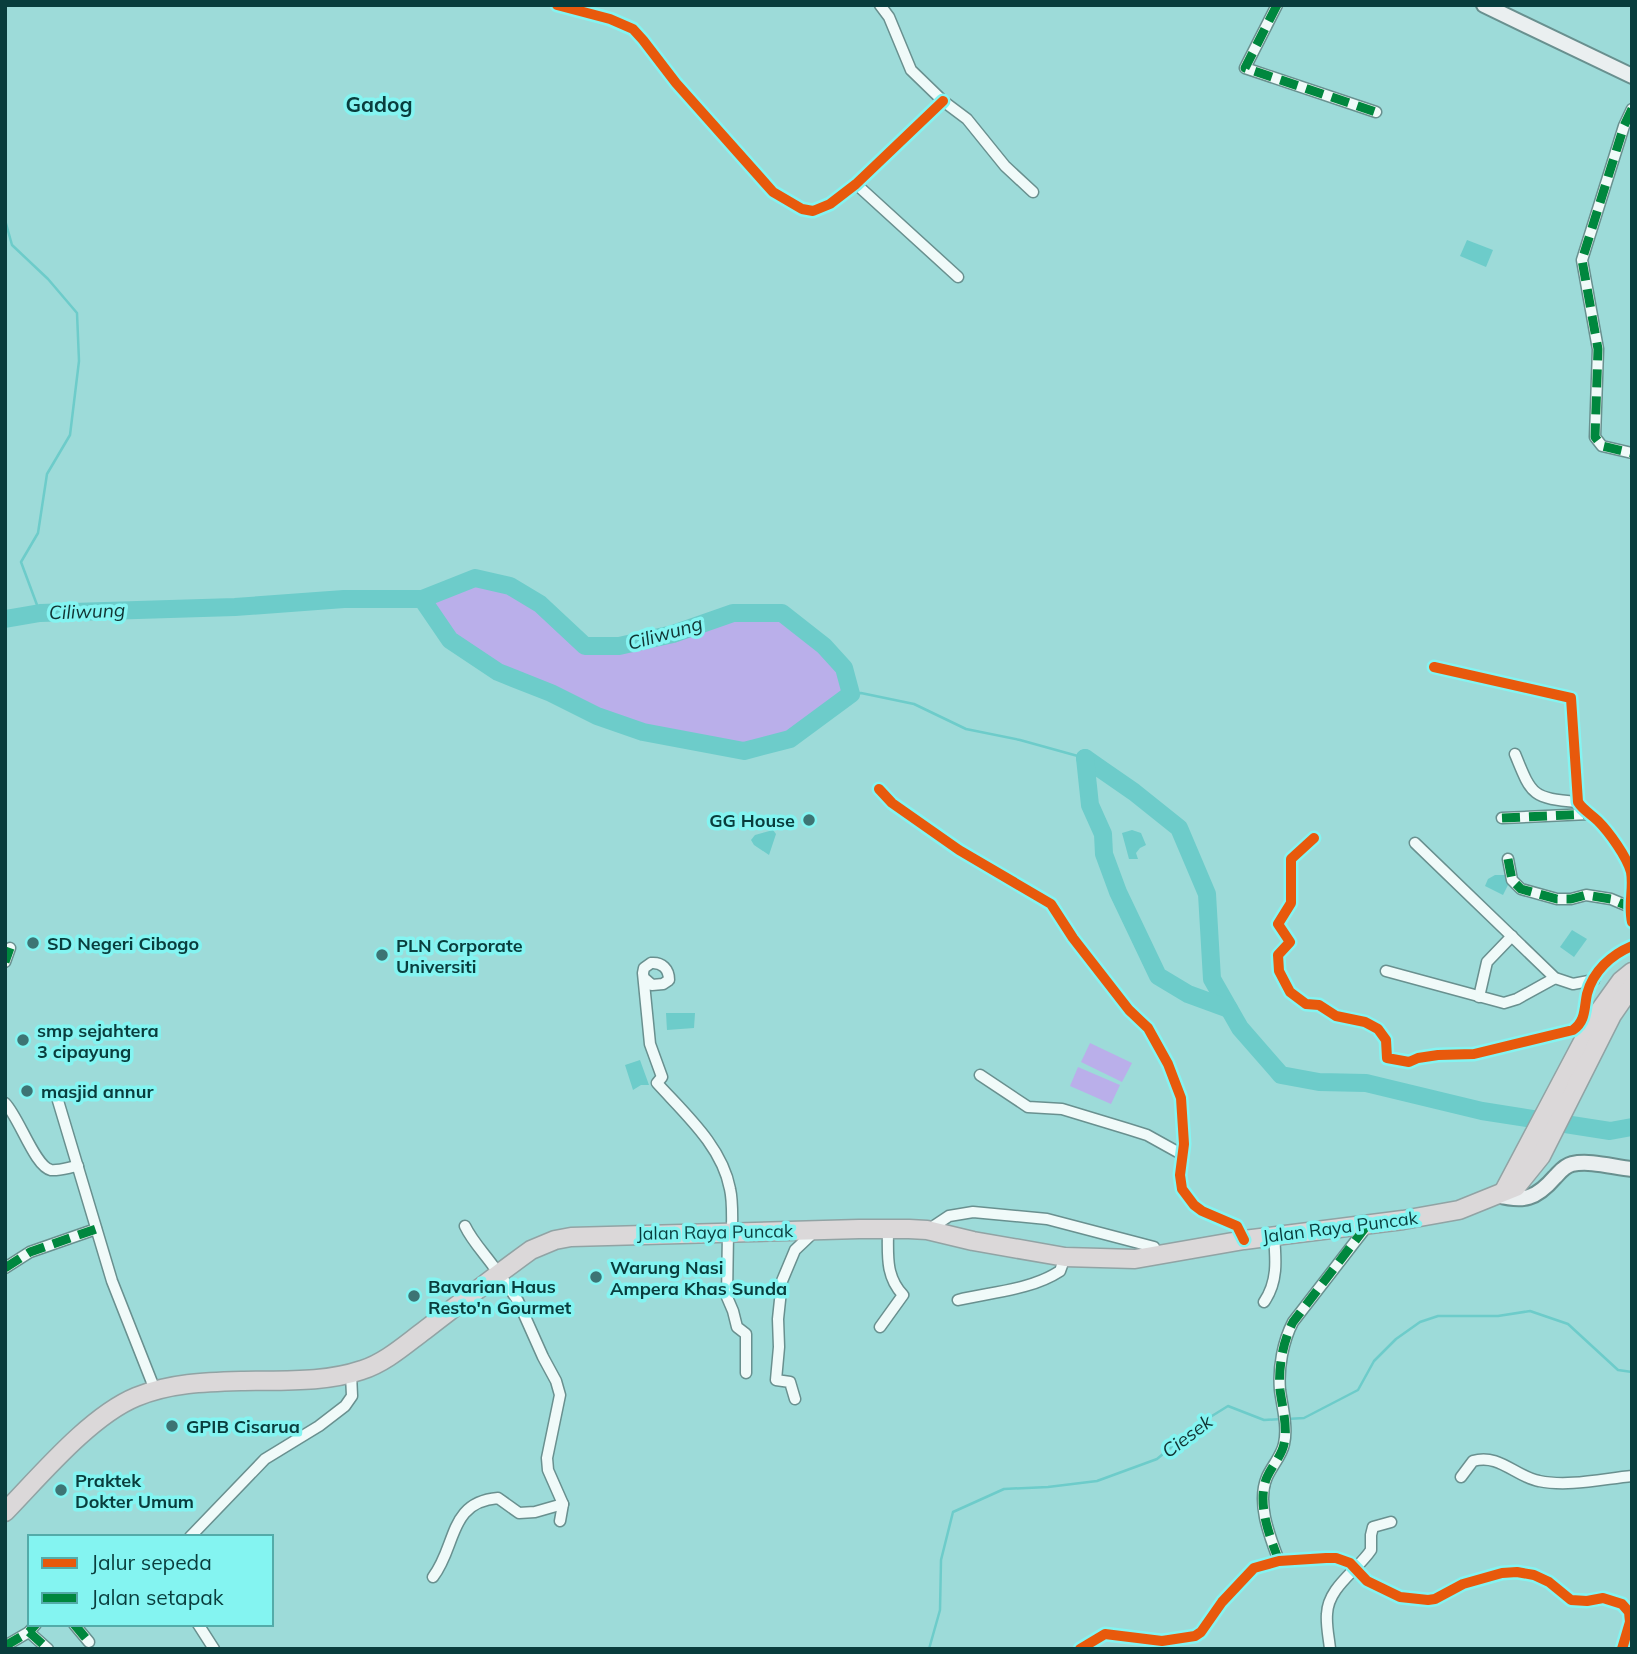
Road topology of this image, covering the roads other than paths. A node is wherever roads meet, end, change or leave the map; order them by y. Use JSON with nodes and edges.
{"nodes":[{"id":1,"x":557,"y":5,"type":"edge"},
{"id":2,"x":880,"y":5,"type":"edge"},
{"id":3,"x":1277,"y":5,"type":"edge"},
{"id":4,"x":1484,"y":5,"type":"edge"},
{"id":5,"x":1632,"y":76,"type":"edge"},
{"id":6,"x":943,"y":101,"type":"junction"},
{"id":7,"x":1632,"y":109,"type":"edge"},
{"id":8,"x":1376,"y":112,"type":"dead end"},
{"id":9,"x":856,"y":184,"type":"junction"},
{"id":10,"x":1033,"y":192,"type":"dead end"},
{"id":11,"x":958,"y":277,"type":"dead end"},
{"id":12,"x":1632,"y":453,"type":"edge"},
{"id":13,"x":1434,"y":667,"type":"dead end"},
{"id":14,"x":1515,"y":754,"type":"dead end"},
{"id":15,"x":879,"y":789,"type":"dead end"},
{"id":16,"x":1578,"y":802,"type":"junction"},
{"id":17,"x":1589,"y":814,"type":"junction"},
{"id":18,"x":1502,"y":818,"type":"dead end"},
{"id":19,"x":1314,"y":838,"type":"dead end"},
{"id":20,"x":1415,"y":843,"type":"dead end"},
{"id":21,"x":1508,"y":859,"type":"dead end"},
{"id":22,"x":1630,"y":907,"type":"junction"},
{"id":23,"x":1632,"y":922,"type":"edge"},
{"id":24,"x":1512,"y":936,"type":"junction"},
{"id":25,"x":1632,"y":946,"type":"edge"},
{"id":26,"x":10,"y":948,"type":"dead end"},
{"id":27,"x":5,"y":962,"type":"edge"},
{"id":28,"x":1387,"y":971,"type":"dead end"},
{"id":29,"x":1632,"y":972,"type":"edge"},
{"id":30,"x":644,"y":978,"type":"dead end"},
{"id":31,"x":1555,"y":978,"type":"junction"},
{"id":32,"x":1594,"y":980,"type":"junction"},
{"id":33,"x":1632,"y":986,"type":"edge"},
{"id":34,"x":1479,"y":996,"type":"junction"},
{"id":35,"x":980,"y":1075,"type":"dead end"},
{"id":36,"x":56,"y":1094,"type":"dead end"},
{"id":37,"x":5,"y":1103,"type":"edge"},
{"id":38,"x":1183,"y":1155,"type":"junction"},
{"id":39,"x":78,"y":1166,"type":"junction"},
{"id":40,"x":1632,"y":1169,"type":"edge"},
{"id":41,"x":1506,"y":1188,"type":"junction"},
{"id":42,"x":1368,"y":1224,"type":"junction"},
{"id":43,"x":465,"y":1226,"type":"dead end"},
{"id":44,"x":96,"y":1229,"type":"junction"},
{"id":45,"x":888,"y":1229,"type":"junction"},
{"id":46,"x":817,"y":1230,"type":"junction"},
{"id":47,"x":927,"y":1230,"type":"junction"},
{"id":48,"x":730,"y":1232,"type":"junction"},
{"id":49,"x":1274,"y":1236,"type":"junction"},
{"id":50,"x":1244,"y":1240,"type":"junction"},
{"id":51,"x":1154,"y":1247,"type":"dead end"},
{"id":52,"x":1065,"y":1257,"type":"junction"},
{"id":53,"x":7,"y":1262,"type":"edge"},
{"id":54,"x":499,"y":1273,"type":"junction"},
{"id":55,"x":958,"y":1300,"type":"dead end"},
{"id":56,"x":1264,"y":1302,"type":"dead end"},
{"id":57,"x":880,"y":1327,"type":"dead end"},
{"id":58,"x":746,"y":1373,"type":"dead end"},
{"id":59,"x":351,"y":1374,"type":"junction"},
{"id":60,"x":155,"y":1390,"type":"junction"},
{"id":61,"x":795,"y":1399,"type":"dead end"},
{"id":62,"x":1632,"y":1476,"type":"edge"},
{"id":63,"x":1461,"y":1477,"type":"dead end"},
{"id":64,"x":563,"y":1504,"type":"junction"},
{"id":65,"x":5,"y":1513,"type":"edge"},
{"id":66,"x":560,"y":1521,"type":"dead end"},
{"id":67,"x":1391,"y":1522,"type":"dead end"},
{"id":68,"x":192,"y":1535,"type":"edge"},
{"id":69,"x":1279,"y":1561,"type":"junction"},
{"id":70,"x":1356,"y":1569,"type":"junction"},
{"id":71,"x":433,"y":1577,"type":"dead end"},
{"id":72,"x":76,"y":1626,"type":"edge"},
{"id":73,"x":199,"y":1626,"type":"edge"},
{"id":74,"x":32,"y":1628,"type":"edge"},
{"id":75,"x":89,"y":1642,"type":"dead end"},
{"id":76,"x":5,"y":1646,"type":"edge"},
{"id":77,"x":48,"y":1649,"type":"edge"},
{"id":78,"x":214,"y":1649,"type":"edge"},
{"id":79,"x":1080,"y":1649,"type":"edge"},
{"id":80,"x":1331,"y":1649,"type":"edge"},
{"id":81,"x":1622,"y":1649,"type":"edge"}],
"edges":[{"from":1,"to":9,"type":"street"},
{"from":2,"to":6,"type":"street"},
{"from":3,"to":8,"type":"street"},
{"from":4,"to":5,"type":"street"},
{"from":6,"to":9,"type":"street"},
{"from":6,"to":10,"type":"street"},
{"from":7,"to":12,"type":"street"},
{"from":9,"to":11,"type":"street"},
{"from":13,"to":16,"type":"street"},
{"from":14,"to":16,"type":"street"},
{"from":15,"to":38,"type":"street"},
{"from":16,"to":17,"type":"street"},
{"from":17,"to":18,"type":"street"},
{"from":17,"to":22,"type":"street"},
{"from":19,"to":32,"type":"street"},
{"from":20,"to":24,"type":"street"},
{"from":21,"to":22,"type":"street"},
{"from":22,"to":23,"type":"street"},
{"from":24,"to":31,"type":"street"},
{"from":24,"to":34,"type":"street"},
{"from":25,"to":32,"type":"street"},
{"from":26,"to":27,"type":"street"},
{"from":28,"to":34,"type":"street"},
{"from":29,"to":41,"type":"highway"},
{"from":30,"to":48,"type":"street"},
{"from":31,"to":32,"type":"street"},
{"from":31,"to":34,"type":"street"},
{"from":33,"to":41,"type":"highway","name":"Jalan Raya Puncak"},
{"from":35,"to":38,"type":"street"},
{"from":36,"to":39,"type":"street"},
{"from":37,"to":39,"type":"street"},
{"from":38,"to":50,"type":"street"},
{"from":39,"to":44,"type":"street"},
{"from":40,"to":41,"type":"street"},
{"from":41,"to":42,"type":"highway","name":"Jalan Raya Puncak"},
{"from":42,"to":49,"type":"highway","name":"Jalan Raya Puncak"},
{"from":42,"to":69,"type":"street"},
{"from":43,"to":54,"type":"street"},
{"from":44,"to":53,"type":"street"},
{"from":44,"to":60,"type":"street"},
{"from":45,"to":46,"type":"highway","name":"Jalan Raya Puncak"},
{"from":45,"to":47,"type":"highway","name":"Jalan Raya Puncak"},
{"from":45,"to":57,"type":"street"},
{"from":46,"to":48,"type":"highway","name":"Jalan Raya Puncak"},
{"from":46,"to":61,"type":"street"},
{"from":47,"to":51,"type":"street"},
{"from":47,"to":52,"type":"highway","name":"Jalan Raya Puncak"},
{"from":48,"to":54,"type":"highway","name":"Jalan Raya Puncak"},
{"from":48,"to":58,"type":"street"},
{"from":49,"to":50,"type":"highway","name":"Jalan Raya Puncak"},
{"from":49,"to":56,"type":"street"},
{"from":50,"to":52,"type":"highway","name":"Jalan Raya Puncak"},
{"from":52,"to":55,"type":"street"},
{"from":54,"to":59,"type":"highway","name":"Jalan Raya Puncak"},
{"from":54,"to":64,"type":"street"},
{"from":59,"to":60,"type":"highway","name":"Jalan Raya Puncak"},
{"from":59,"to":68,"type":"street"},
{"from":60,"to":65,"type":"highway","name":"Jalan Raya Puncak"},
{"from":62,"to":63,"type":"street"},
{"from":64,"to":66,"type":"street"},
{"from":64,"to":71,"type":"street"},
{"from":67,"to":70,"type":"street"},
{"from":69,"to":70,"type":"street"},
{"from":69,"to":79,"type":"street"},
{"from":70,"to":80,"type":"street"},
{"from":70,"to":81,"type":"street"},
{"from":72,"to":75,"type":"street"},
{"from":73,"to":78,"type":"street"},
{"from":74,"to":76,"type":"street"},
{"from":74,"to":77,"type":"street"}]}
